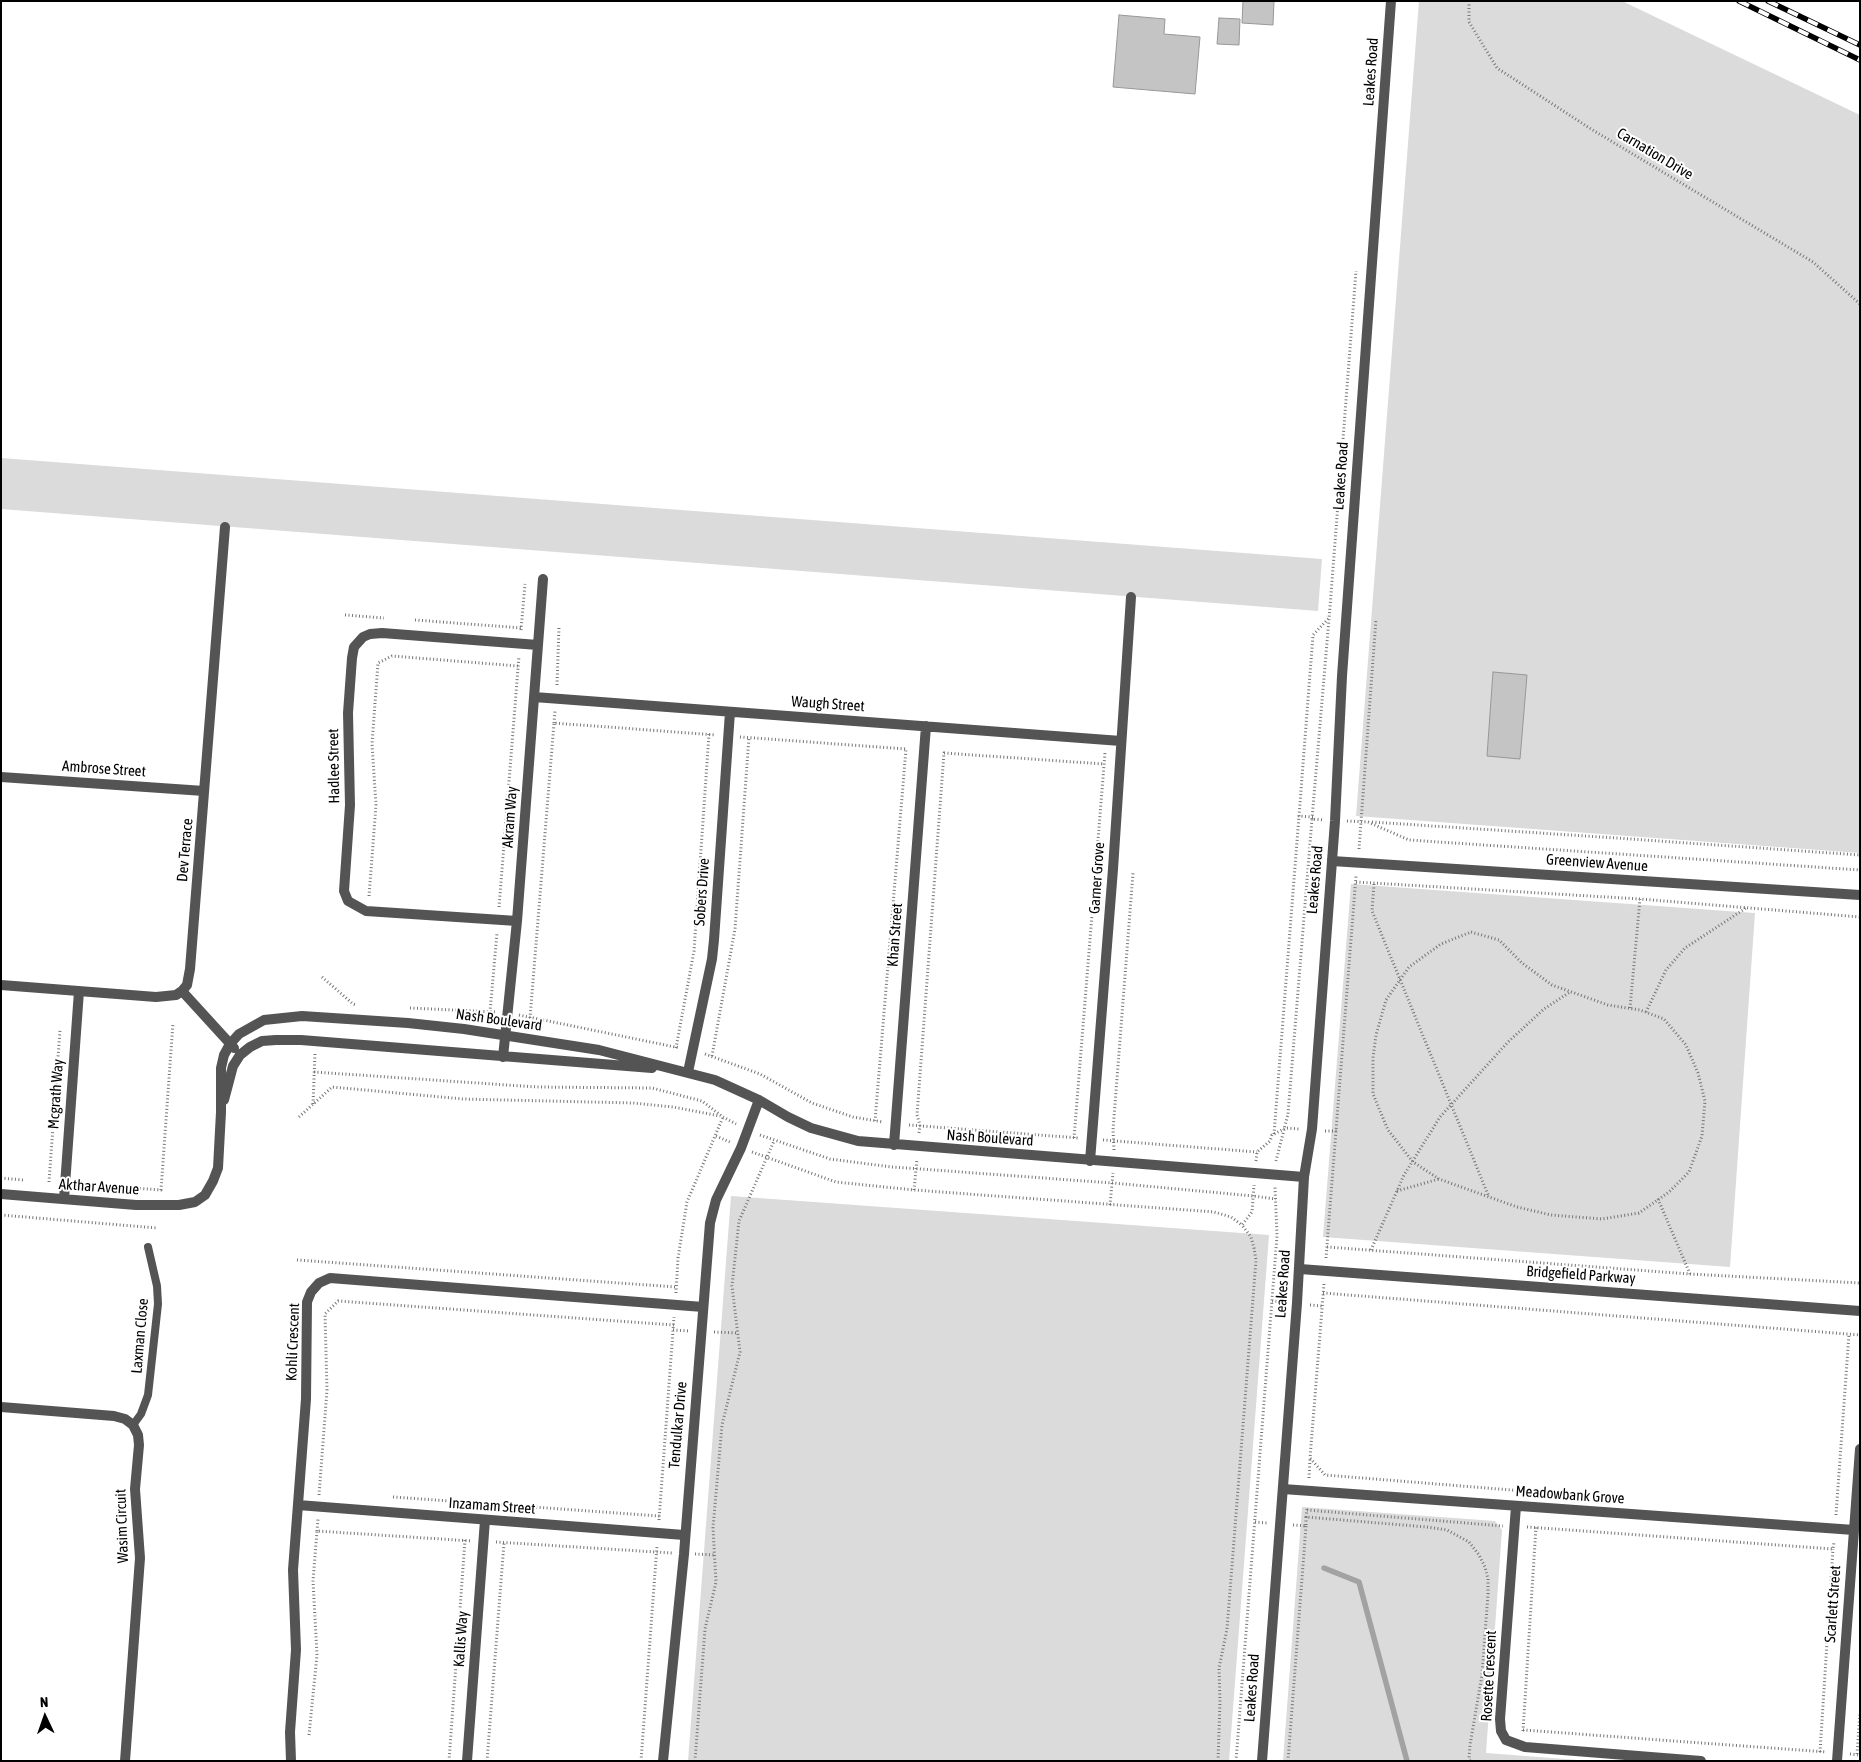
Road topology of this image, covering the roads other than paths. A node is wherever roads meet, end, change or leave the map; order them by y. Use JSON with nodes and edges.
{"nodes":[{"id":1,"x":1391,"y":1,"type":"edge"},
{"id":2,"x":225,"y":527,"type":"dead end"},
{"id":3,"x":543,"y":579,"type":"dead end"},
{"id":4,"x":1131,"y":597,"type":"dead end"},
{"id":5,"x":538,"y":646,"type":"junction"},
{"id":6,"x":534,"y":697,"type":"junction"},
{"id":7,"x":730,"y":712,"type":"junction"},
{"id":8,"x":926,"y":726,"type":"junction"},
{"id":9,"x":1121,"y":741,"type":"junction"},
{"id":10,"x":1,"y":777,"type":"edge"},
{"id":11,"x":204,"y":791,"type":"junction"},
{"id":12,"x":1332,"y":861,"type":"junction"},
{"id":13,"x":1860,"y":895,"type":"edge"},
{"id":14,"x":517,"y":921,"type":"junction"},
{"id":15,"x":1,"y":985,"type":"edge"},
{"id":16,"x":79,"y":991,"type":"junction"},
{"id":17,"x":182,"y":991,"type":"junction"},
{"id":18,"x":506,"y":1035,"type":"junction"},
{"id":19,"x":230,"y":1044,"type":"junction"},
{"id":20,"x":240,"y":1055,"type":"junction"},
{"id":21,"x":503,"y":1057,"type":"junction"},
{"id":22,"x":688,"y":1072,"type":"junction"},
{"id":23,"x":759,"y":1100,"type":"junction"},
{"id":24,"x":221,"y":1112,"type":"junction"},
{"id":25,"x":894,"y":1146,"type":"junction"},
{"id":26,"x":1090,"y":1161,"type":"junction"},
{"id":27,"x":1304,"y":1177,"type":"junction"},
{"id":28,"x":1,"y":1194,"type":"edge"},
{"id":29,"x":64,"y":1199,"type":"junction"},
{"id":30,"x":148,"y":1247,"type":"dead end"},
{"id":31,"x":1300,"y":1269,"type":"junction"},
{"id":32,"x":703,"y":1307,"type":"junction"},
{"id":33,"x":1860,"y":1311,"type":"edge"},
{"id":34,"x":1,"y":1407,"type":"edge"},
{"id":35,"x":133,"y":1425,"type":"junction"},
{"id":36,"x":1860,"y":1449,"type":"edge"},
{"id":37,"x":1283,"y":1489,"type":"junction"},
{"id":38,"x":298,"y":1505,"type":"junction"},
{"id":39,"x":1516,"y":1506,"type":"junction"},
{"id":40,"x":485,"y":1520,"type":"junction"},
{"id":41,"x":1854,"y":1530,"type":"junction"},
{"id":42,"x":684,"y":1535,"type":"junction"},
{"id":43,"x":1837,"y":1757,"type":"edge"},
{"id":44,"x":125,"y":1761,"type":"edge"},
{"id":45,"x":291,"y":1761,"type":"edge"},
{"id":46,"x":467,"y":1761,"type":"edge"},
{"id":47,"x":664,"y":1761,"type":"edge"},
{"id":48,"x":1262,"y":1761,"type":"edge"},
{"id":49,"x":1701,"y":1761,"type":"edge"}],
"edges":[{"from":1,"to":12,"type":"street","name":"Leakes Road"},
{"from":2,"to":11,"type":"street","name":"Dev Terrace"},
{"from":3,"to":5,"type":"street","name":"Akram Way"},
{"from":4,"to":9,"type":"street","name":"Garner Grove"},
{"from":5,"to":6,"type":"street","name":"Akram Way"},
{"from":5,"to":14,"type":"street","name":"Hadlee Street"},
{"from":6,"to":7,"type":"street","name":"Waugh Street"},
{"from":6,"to":14,"type":"street","name":"Akram Way"},
{"from":7,"to":8,"type":"street","name":"Waugh Street"},
{"from":7,"to":22,"type":"street","name":"Sobers Drive"},
{"from":8,"to":9,"type":"street","name":"Waugh Street"},
{"from":8,"to":25,"type":"street","name":"Khan Street"},
{"from":9,"to":26,"type":"street","name":"Garner Grove"},
{"from":10,"to":11,"type":"street","name":"Ambrose Street"},
{"from":11,"to":17,"type":"street","name":"Dev Terrace"},
{"from":12,"to":13,"type":"street","name":"Greenview Avenue"},
{"from":12,"to":27,"type":"street","name":"Leakes Road"},
{"from":14,"to":18,"type":"street","name":"Akram Way"},
{"from":15,"to":16,"type":"street"},
{"from":16,"to":17,"type":"street"},
{"from":16,"to":29,"type":"street","name":"Mcgrath Way"},
{"from":17,"to":19,"type":"street"},
{"from":18,"to":19,"type":"street","name":"Nash Boulevard"},
{"from":18,"to":21,"type":"street","name":"Akram Way"},
{"from":18,"to":22,"type":"street","name":"Nash Boulevard"},
{"from":19,"to":20,"type":"street"},
{"from":19,"to":24,"type":"street"},
{"from":20,"to":21,"type":"street","name":"Nash Boulevard"},
{"from":20,"to":24,"type":"street"},
{"from":21,"to":22,"type":"street","name":"Nash Boulevard"},
{"from":22,"to":23,"type":"street","name":"Nash Boulevard"},
{"from":23,"to":25,"type":"street","name":"Nash Boulevard"},
{"from":23,"to":32,"type":"street","name":"Tendulkar Drive"},
{"from":24,"to":29,"type":"street","name":"Akthar Avenue"},
{"from":25,"to":26,"type":"street","name":"Nash Boulevard"},
{"from":26,"to":27,"type":"street","name":"Nash Boulevard"},
{"from":27,"to":31,"type":"street","name":"Leakes Road"},
{"from":28,"to":29,"type":"street","name":"Akthar Avenue"},
{"from":30,"to":35,"type":"lane","name":"Laxman Close"},
{"from":31,"to":33,"type":"street","name":"Bridgefield Parkway"},
{"from":31,"to":37,"type":"street","name":"Leakes Road"},
{"from":32,"to":38,"type":"street","name":"Kohli Crescent"},
{"from":32,"to":42,"type":"street","name":"Tendulkar Drive"},
{"from":34,"to":35,"type":"street"},
{"from":35,"to":44,"type":"street","name":"Wasim Circuit"},
{"from":36,"to":41,"type":"street","name":"Scarlett Street"},
{"from":37,"to":39,"type":"street","name":"Meadowbank Grove"},
{"from":37,"to":48,"type":"street","name":"Leakes Road"},
{"from":38,"to":40,"type":"street","name":"Inzamam Street"},
{"from":38,"to":45,"type":"street","name":"Kohli Crescent"},
{"from":39,"to":41,"type":"street","name":"Meadowbank Grove"},
{"from":39,"to":49,"type":"street","name":"Rosette Crescent"},
{"from":40,"to":42,"type":"street","name":"Inzamam Street"},
{"from":40,"to":46,"type":"street","name":"Kallis Way"},
{"from":41,"to":43,"type":"street","name":"Scarlett Street"},
{"from":42,"to":47,"type":"street","name":"Tendulkar Drive"}]}
